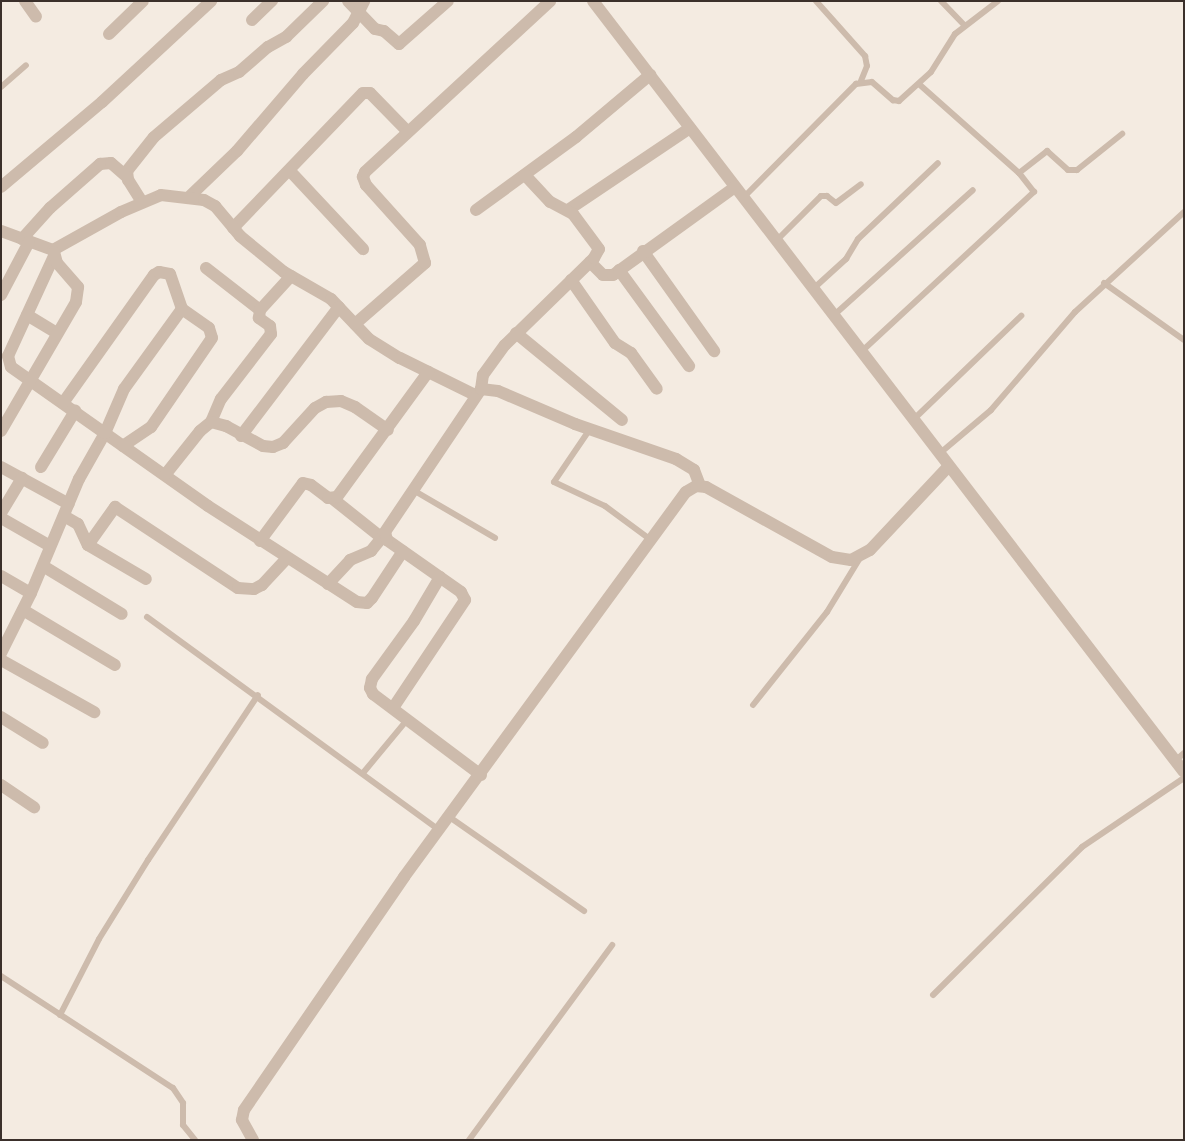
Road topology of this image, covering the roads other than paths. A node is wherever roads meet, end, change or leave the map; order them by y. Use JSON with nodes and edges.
{"nodes":[{"id":1,"x":25,"y":1,"type":"edge"},
{"id":2,"x":143,"y":1,"type":"edge"},
{"id":3,"x":211,"y":1,"type":"edge"},
{"id":4,"x":272,"y":1,"type":"edge"},
{"id":5,"x":322,"y":1,"type":"edge"},
{"id":6,"x":348,"y":1,"type":"edge"},
{"id":7,"x":448,"y":1,"type":"edge"},
{"id":8,"x":550,"y":1,"type":"edge"},
{"id":9,"x":593,"y":1,"type":"edge"},
{"id":10,"x":816,"y":1,"type":"edge"},
{"id":11,"x":941,"y":1,"type":"edge"},
{"id":12,"x":998,"y":1,"type":"edge"},
{"id":13,"x":362,"y":7,"type":"edge"},
{"id":14,"x":36,"y":17,"type":"dead end"},
{"id":15,"x":252,"y":20,"type":"dead end"},
{"id":16,"x":964,"y":26,"type":"junction"},
{"id":17,"x":109,"y":34,"type":"dead end"},
{"id":18,"x":26,"y":65,"type":"dead end"},
{"id":19,"x":650,"y":75,"type":"junction"},
{"id":20,"x":860,"y":82,"type":"junction"},
{"id":21,"x":920,"y":85,"type":"junction"},
{"id":22,"x":1,"y":87,"type":"edge"},
{"id":23,"x":690,"y":128,"type":"junction"},
{"id":24,"x":408,"y":132,"type":"junction"},
{"id":25,"x":1122,"y":134,"type":"dead end"},
{"id":26,"x":938,"y":163,"type":"dead end"},
{"id":27,"x":290,"y":172,"type":"junction"},
{"id":28,"x":1019,"y":173,"type":"junction"},
{"id":29,"x":525,"y":175,"type":"junction"},
{"id":30,"x":126,"y":176,"type":"junction"},
{"id":31,"x":861,"y":184,"type":"dead end"},
{"id":32,"x":1,"y":187,"type":"edge"},
{"id":33,"x":735,"y":187,"type":"junction"},
{"id":34,"x":973,"y":190,"type":"dead end"},
{"id":35,"x":190,"y":196,"type":"junction"},
{"id":36,"x":743,"y":198,"type":"junction"},
{"id":37,"x":142,"y":202,"type":"junction"},
{"id":38,"x":476,"y":210,"type":"dead end"},
{"id":39,"x":568,"y":210,"type":"junction"},
{"id":40,"x":1184,"y":212,"type":"edge"},
{"id":41,"x":233,"y":228,"type":"junction"},
{"id":42,"x":1,"y":231,"type":"edge"},
{"id":43,"x":26,"y":240,"type":"junction"},
{"id":44,"x":777,"y":240,"type":"junction"},
{"id":45,"x":363,"y":249,"type":"dead end"},
{"id":46,"x":643,"y":251,"type":"junction"},
{"id":47,"x":54,"y":253,"type":"junction"},
{"id":48,"x":590,"y":262,"type":"junction"},
{"id":49,"x":206,"y":268,"type":"dead end"},
{"id":50,"x":619,"y":270,"type":"junction"},
{"id":51,"x":291,"y":276,"type":"junction"},
{"id":52,"x":571,"y":280,"type":"junction"},
{"id":53,"x":1104,"y":283,"type":"junction"},
{"id":54,"x":813,"y":289,"type":"junction"},
{"id":55,"x":1,"y":295,"type":"edge"},
{"id":56,"x":182,"y":308,"type":"junction"},
{"id":57,"x":339,"y":308,"type":"junction"},
{"id":58,"x":260,"y":310,"type":"junction"},
{"id":59,"x":27,"y":315,"type":"junction"},
{"id":60,"x":833,"y":316,"type":"junction"},
{"id":61,"x":1021,"y":316,"type":"dead end"},
{"id":62,"x":354,"y":324,"type":"junction"},
{"id":63,"x":57,"y":333,"type":"junction"},
{"id":64,"x":516,"y":333,"type":"junction"},
{"id":65,"x":1184,"y":340,"type":"edge"},
{"id":66,"x":714,"y":351,"type":"dead end"},
{"id":67,"x":861,"y":352,"type":"junction"},
{"id":68,"x":689,"y":366,"type":"dead end"},
{"id":69,"x":428,"y":372,"type":"junction"},
{"id":70,"x":30,"y":379,"type":"junction"},
{"id":71,"x":657,"y":389,"type":"dead end"},
{"id":72,"x":478,"y":392,"type":"junction"},
{"id":73,"x":63,"y":403,"type":"junction"},
{"id":74,"x":75,"y":412,"type":"junction"},
{"id":75,"x":622,"y":420,"type":"dead end"},
{"id":76,"x":914,"y":420,"type":"junction"},
{"id":77,"x":212,"y":422,"type":"junction"},
{"id":78,"x":590,"y":429,"type":"junction"},
{"id":79,"x":388,"y":430,"type":"junction"},
{"id":80,"x":1,"y":431,"type":"edge"},
{"id":81,"x":105,"y":433,"type":"junction"},
{"id":82,"x":241,"y":436,"type":"junction"},
{"id":83,"x":123,"y":446,"type":"junction"},
{"id":84,"x":939,"y":454,"type":"junction"},
{"id":85,"x":1,"y":467,"type":"edge"},
{"id":86,"x":40,"y":467,"type":"dead end"},
{"id":87,"x":948,"y":467,"type":"junction"},
{"id":88,"x":165,"y":475,"type":"junction"},
{"id":89,"x":22,"y":478,"type":"junction"},
{"id":90,"x":700,"y":486,"type":"junction"},
{"id":91,"x":413,"y":490,"type":"junction"},
{"id":92,"x":333,"y":499,"type":"junction"},
{"id":93,"x":66,"y":510,"type":"junction"},
{"id":94,"x":1,"y":513,"type":"edge"},
{"id":95,"x":1,"y":518,"type":"edge"},
{"id":96,"x":383,"y":536,"type":"junction"},
{"id":97,"x":495,"y":538,"type":"dead end"},
{"id":98,"x":260,"y":540,"type":"junction"},
{"id":99,"x":652,"y":541,"type":"junction"},
{"id":100,"x":88,"y":544,"type":"junction"},
{"id":101,"x":50,"y":546,"type":"junction"},
{"id":102,"x":403,"y":551,"type":"junction"},
{"id":103,"x":287,"y":558,"type":"junction"},
{"id":104,"x":860,"y":558,"type":"junction"},
{"id":105,"x":43,"y":566,"type":"junction"},
{"id":106,"x":1,"y":576,"type":"edge"},
{"id":107,"x":440,"y":577,"type":"junction"},
{"id":108,"x":146,"y":579,"type":"dead end"},
{"id":109,"x":328,"y":584,"type":"junction"},
{"id":110,"x":31,"y":593,"type":"junction"},
{"id":111,"x":23,"y":610,"type":"junction"},
{"id":112,"x":122,"y":614,"type":"dead end"},
{"id":113,"x":147,"y":617,"type":"dead end"},
{"id":114,"x":7,"y":630,"type":"edge"},
{"id":115,"x":1,"y":653,"type":"edge"},
{"id":116,"x":1,"y":660,"type":"edge"},
{"id":117,"x":115,"y":665,"type":"dead end"},
{"id":118,"x":258,"y":695,"type":"junction"},
{"id":119,"x":753,"y":705,"type":"dead end"},
{"id":120,"x":393,"y":708,"type":"junction"},
{"id":121,"x":94,"y":712,"type":"dead end"},
{"id":122,"x":1,"y":717,"type":"edge"},
{"id":123,"x":407,"y":720,"type":"junction"},
{"id":124,"x":43,"y":743,"type":"dead end"},
{"id":125,"x":1180,"y":757,"type":"edge"},
{"id":126,"x":1184,"y":772,"type":"edge"},
{"id":127,"x":363,"y":773,"type":"junction"},
{"id":128,"x":480,"y":775,"type":"junction"},
{"id":129,"x":1184,"y":778,"type":"edge"},
{"id":130,"x":1,"y":785,"type":"edge"},
{"id":131,"x":34,"y":807,"type":"dead end"},
{"id":132,"x":448,"y":816,"type":"junction"},
{"id":133,"x":438,"y":829,"type":"junction"},
{"id":134,"x":584,"y":911,"type":"dead end"},
{"id":135,"x":612,"y":945,"type":"dead end"},
{"id":136,"x":1,"y":976,"type":"edge"},
{"id":137,"x":933,"y":995,"type":"dead end"},
{"id":138,"x":60,"y":1015,"type":"junction"},
{"id":139,"x":195,"y":1140,"type":"edge"},
{"id":140,"x":253,"y":1140,"type":"edge"},
{"id":141,"x":469,"y":1140,"type":"edge"}],
"edges":[{"from":1,"to":14,"type":"street"},
{"from":2,"to":17,"type":"street"},
{"from":3,"to":32,"type":"street"},
{"from":4,"to":15,"type":"street"},
{"from":5,"to":30,"type":"street"},
{"from":6,"to":13,"type":"street"},
{"from":7,"to":13,"type":"street"},
{"from":8,"to":24,"type":"street"},
{"from":9,"to":19,"type":"street"},
{"from":10,"to":20,"type":"lane"},
{"from":11,"to":16,"type":"lane"},
{"from":12,"to":16,"type":"lane"},
{"from":13,"to":35,"type":"street"},
{"from":16,"to":21,"type":"lane"},
{"from":18,"to":22,"type":"lane"},
{"from":19,"to":23,"type":"street"},
{"from":19,"to":29,"type":"street"},
{"from":20,"to":21,"type":"lane"},
{"from":20,"to":36,"type":"lane"},
{"from":21,"to":28,"type":"lane"},
{"from":23,"to":33,"type":"street"},
{"from":23,"to":39,"type":"street"},
{"from":24,"to":27,"type":"street"},
{"from":24,"to":62,"type":"street"},
{"from":25,"to":28,"type":"lane"},
{"from":26,"to":54,"type":"lane"},
{"from":27,"to":41,"type":"street"},
{"from":27,"to":45,"type":"street"},
{"from":28,"to":67,"type":"lane"},
{"from":29,"to":38,"type":"street"},
{"from":29,"to":39,"type":"street"},
{"from":30,"to":37,"type":"street"},
{"from":30,"to":43,"type":"street"},
{"from":31,"to":44,"type":"lane"},
{"from":33,"to":36,"type":"street"},
{"from":33,"to":46,"type":"street"},
{"from":34,"to":60,"type":"lane"},
{"from":35,"to":37,"type":"street"},
{"from":35,"to":41,"type":"street"},
{"from":36,"to":44,"type":"street"},
{"from":37,"to":47,"type":"street"},
{"from":39,"to":48,"type":"street"},
{"from":40,"to":53,"type":"lane"},
{"from":41,"to":51,"type":"street"},
{"from":42,"to":43,"type":"street"},
{"from":43,"to":47,"type":"street"},
{"from":43,"to":55,"type":"street"},
{"from":44,"to":54,"type":"street"},
{"from":46,"to":50,"type":"street"},
{"from":46,"to":66,"type":"street"},
{"from":47,"to":59,"type":"street"},
{"from":47,"to":63,"type":"street"},
{"from":48,"to":50,"type":"street"},
{"from":48,"to":52,"type":"street"},
{"from":49,"to":58,"type":"street"},
{"from":50,"to":68,"type":"street"},
{"from":51,"to":57,"type":"street"},
{"from":51,"to":58,"type":"street"},
{"from":52,"to":64,"type":"street"},
{"from":52,"to":71,"type":"street"},
{"from":53,"to":65,"type":"lane"},
{"from":53,"to":84,"type":"lane"},
{"from":54,"to":60,"type":"street"},
{"from":56,"to":73,"type":"street"},
{"from":56,"to":81,"type":"street"},
{"from":56,"to":83,"type":"street"},
{"from":57,"to":62,"type":"street"},
{"from":57,"to":82,"type":"street"},
{"from":58,"to":77,"type":"street"},
{"from":59,"to":63,"type":"street"},
{"from":59,"to":70,"type":"street"},
{"from":60,"to":67,"type":"street"},
{"from":61,"to":76,"type":"lane"},
{"from":62,"to":69,"type":"street"},
{"from":63,"to":70,"type":"street"},
{"from":64,"to":72,"type":"street"},
{"from":64,"to":75,"type":"street"},
{"from":67,"to":76,"type":"street"},
{"from":69,"to":72,"type":"street"},
{"from":69,"to":79,"type":"street"},
{"from":70,"to":73,"type":"street"},
{"from":70,"to":80,"type":"street"},
{"from":72,"to":78,"type":"street"},
{"from":72,"to":91,"type":"street"},
{"from":73,"to":74,"type":"street"},
{"from":74,"to":81,"type":"street"},
{"from":74,"to":86,"type":"street"},
{"from":76,"to":84,"type":"street"},
{"from":77,"to":82,"type":"street"},
{"from":77,"to":88,"type":"street"},
{"from":78,"to":90,"type":"street"},
{"from":78,"to":99,"type":"lane"},
{"from":79,"to":82,"type":"street"},
{"from":79,"to":92,"type":"street"},
{"from":81,"to":83,"type":"street"},
{"from":81,"to":93,"type":"street"},
{"from":83,"to":88,"type":"street"},
{"from":84,"to":87,"type":"street"},
{"from":85,"to":89,"type":"street"},
{"from":87,"to":104,"type":"street"},
{"from":87,"to":125,"type":"street"},
{"from":88,"to":98,"type":"street"},
{"from":89,"to":93,"type":"street"},
{"from":89,"to":94,"type":"street"},
{"from":90,"to":99,"type":"street"},
{"from":90,"to":104,"type":"street"},
{"from":91,"to":96,"type":"street"},
{"from":91,"to":97,"type":"lane"},
{"from":92,"to":96,"type":"street"},
{"from":92,"to":98,"type":"street"},
{"from":93,"to":100,"type":"street"},
{"from":93,"to":101,"type":"street"},
{"from":95,"to":101,"type":"street"},
{"from":96,"to":102,"type":"street"},
{"from":96,"to":109,"type":"street"},
{"from":98,"to":103,"type":"street"},
{"from":99,"to":128,"type":"street"},
{"from":100,"to":103,"type":"street"},
{"from":100,"to":108,"type":"street"},
{"from":101,"to":105,"type":"street"},
{"from":102,"to":107,"type":"street"},
{"from":102,"to":109,"type":"street"},
{"from":103,"to":109,"type":"street"},
{"from":104,"to":119,"type":"lane"},
{"from":105,"to":110,"type":"street"},
{"from":105,"to":112,"type":"street"},
{"from":106,"to":110,"type":"street"},
{"from":107,"to":120,"type":"street"},
{"from":107,"to":120,"type":"street"},
{"from":110,"to":111,"type":"street"},
{"from":111,"to":114,"type":"street"},
{"from":111,"to":117,"type":"street"},
{"from":113,"to":118,"type":"lane"},
{"from":114,"to":115,"type":"street"},
{"from":116,"to":121,"type":"street"},
{"from":118,"to":127,"type":"lane"},
{"from":118,"to":138,"type":"lane"},
{"from":120,"to":123,"type":"street"},
{"from":122,"to":124,"type":"street"},
{"from":123,"to":127,"type":"lane"},
{"from":123,"to":128,"type":"street"},
{"from":125,"to":126,"type":"street"},
{"from":127,"to":133,"type":"lane"},
{"from":128,"to":132,"type":"street"},
{"from":129,"to":137,"type":"lane"},
{"from":130,"to":131,"type":"street"},
{"from":132,"to":133,"type":"street"},
{"from":132,"to":134,"type":"lane"},
{"from":133,"to":140,"type":"street"},
{"from":135,"to":141,"type":"lane"},
{"from":136,"to":138,"type":"lane"},
{"from":138,"to":139,"type":"lane"}]}
